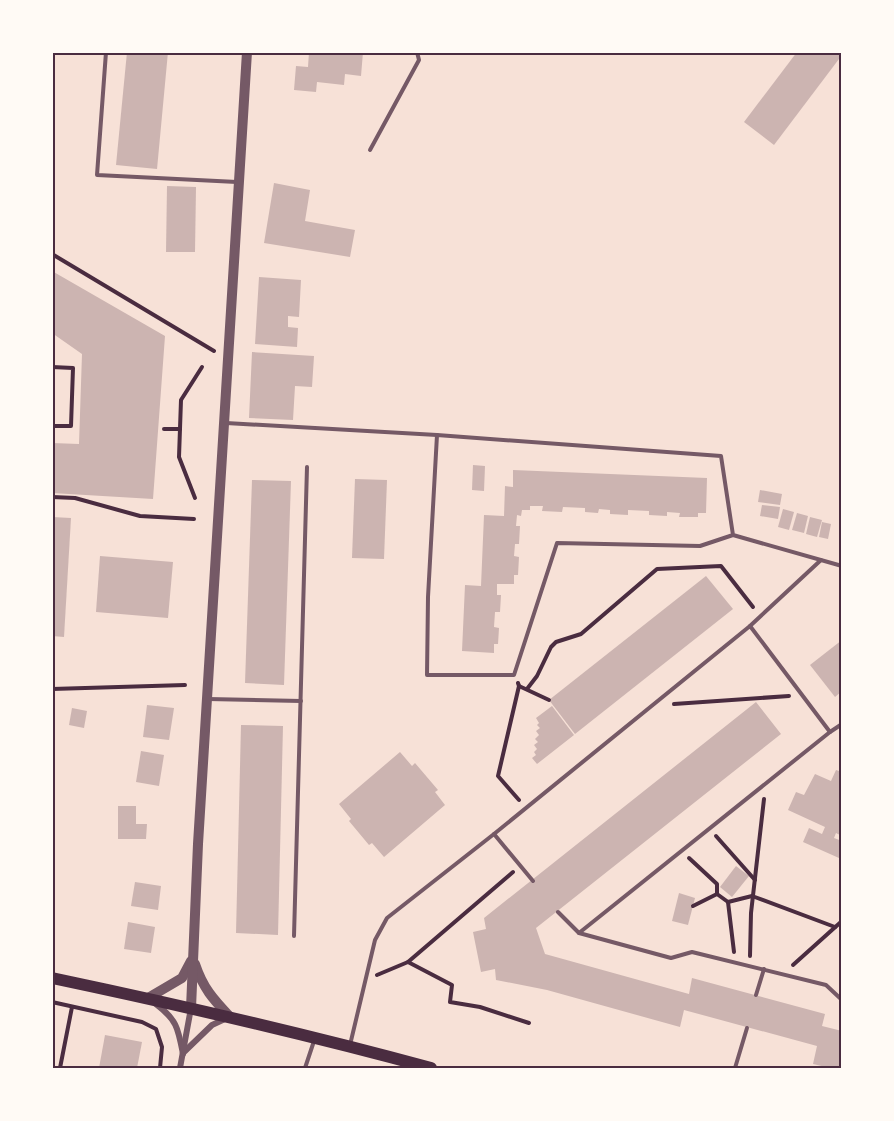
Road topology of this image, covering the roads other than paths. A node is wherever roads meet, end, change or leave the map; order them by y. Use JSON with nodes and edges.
{"nodes":[{"id":1,"x":106,"y":52,"type":"edge"},
{"id":2,"x":247,"y":52,"type":"edge"},
{"id":3,"x":417,"y":52,"type":"edge"},
{"id":4,"x":370,"y":150,"type":"dead end"},
{"id":5,"x":238,"y":182,"type":"junction"},
{"id":6,"x":224,"y":422,"type":"junction"},
{"id":7,"x":437,"y":435,"type":"junction"},
{"id":8,"x":307,"y":467,"type":"dead end"},
{"id":9,"x":733,"y":535,"type":"junction"},
{"id":10,"x":821,"y":560,"type":"junction"},
{"id":11,"x":842,"y":566,"type":"edge"},
{"id":12,"x":750,"y":626,"type":"junction"},
{"id":13,"x":207,"y":699,"type":"junction"},
{"id":14,"x":301,"y":701,"type":"junction"},
{"id":15,"x":842,"y":724,"type":"edge"},
{"id":16,"x":830,"y":732,"type":"junction"},
{"id":17,"x":494,"y":834,"type":"junction"},
{"id":18,"x":532,"y":880,"type":"dead end"},
{"id":19,"x":558,"y":912,"type":"dead end"},
{"id":20,"x":579,"y":933,"type":"junction"},
{"id":21,"x":294,"y":936,"type":"dead end"},
{"id":22,"x":193,"y":958,"type":"junction"},
{"id":23,"x":764,"y":969,"type":"junction"},
{"id":24,"x":52,"y":978,"type":"edge"},
{"id":25,"x":756,"y":995,"type":"dead end"},
{"id":26,"x":148,"y":998,"type":"junction"},
{"id":27,"x":842,"y":1000,"type":"edge"},
{"id":28,"x":191,"y":1008,"type":"junction"},
{"id":29,"x":230,"y":1017,"type":"junction"},
{"id":30,"x":747,"y":1028,"type":"dead end"},
{"id":31,"x":316,"y":1037,"type":"junction"},
{"id":32,"x":350,"y":1046,"type":"junction"},
{"id":33,"x":183,"y":1054,"type":"junction"},
{"id":34,"x":180,"y":1068,"type":"edge"},
{"id":35,"x":305,"y":1068,"type":"edge"},
{"id":36,"x":431,"y":1068,"type":"edge"},
{"id":37,"x":735,"y":1068,"type":"edge"}],
"edges":[{"from":1,"to":5,"type":"lane"},
{"from":2,"to":5,"type":"street"},
{"from":3,"to":4,"type":"lane"},
{"from":5,"to":6,"type":"street"},
{"from":6,"to":7,"type":"lane"},
{"from":6,"to":13,"type":"street"},
{"from":7,"to":9,"type":"lane"},
{"from":7,"to":9,"type":"lane"},
{"from":8,"to":14,"type":"lane"},
{"from":9,"to":10,"type":"lane"},
{"from":10,"to":11,"type":"lane"},
{"from":10,"to":12,"type":"lane"},
{"from":12,"to":16,"type":"lane"},
{"from":12,"to":17,"type":"lane"},
{"from":13,"to":14,"type":"lane"},
{"from":13,"to":22,"type":"street"},
{"from":14,"to":21,"type":"lane"},
{"from":15,"to":16,"type":"lane"},
{"from":16,"to":20,"type":"lane"},
{"from":17,"to":18,"type":"lane"},
{"from":17,"to":32,"type":"lane"},
{"from":19,"to":20,"type":"lane"},
{"from":20,"to":23,"type":"lane"},
{"from":22,"to":26,"type":"street"},
{"from":22,"to":28,"type":"street"},
{"from":22,"to":29,"type":"street"},
{"from":23,"to":25,"type":"lane"},
{"from":23,"to":27,"type":"lane"},
{"from":24,"to":26,"type":"main road"},
{"from":26,"to":28,"type":"main road"},
{"from":26,"to":33,"type":"street"},
{"from":28,"to":29,"type":"main road"},
{"from":28,"to":33,"type":"street"},
{"from":29,"to":31,"type":"main road"},
{"from":29,"to":33,"type":"street"},
{"from":30,"to":37,"type":"lane"},
{"from":31,"to":32,"type":"main road"},
{"from":31,"to":35,"type":"lane"},
{"from":32,"to":36,"type":"main road"},
{"from":33,"to":34,"type":"street"}]}
